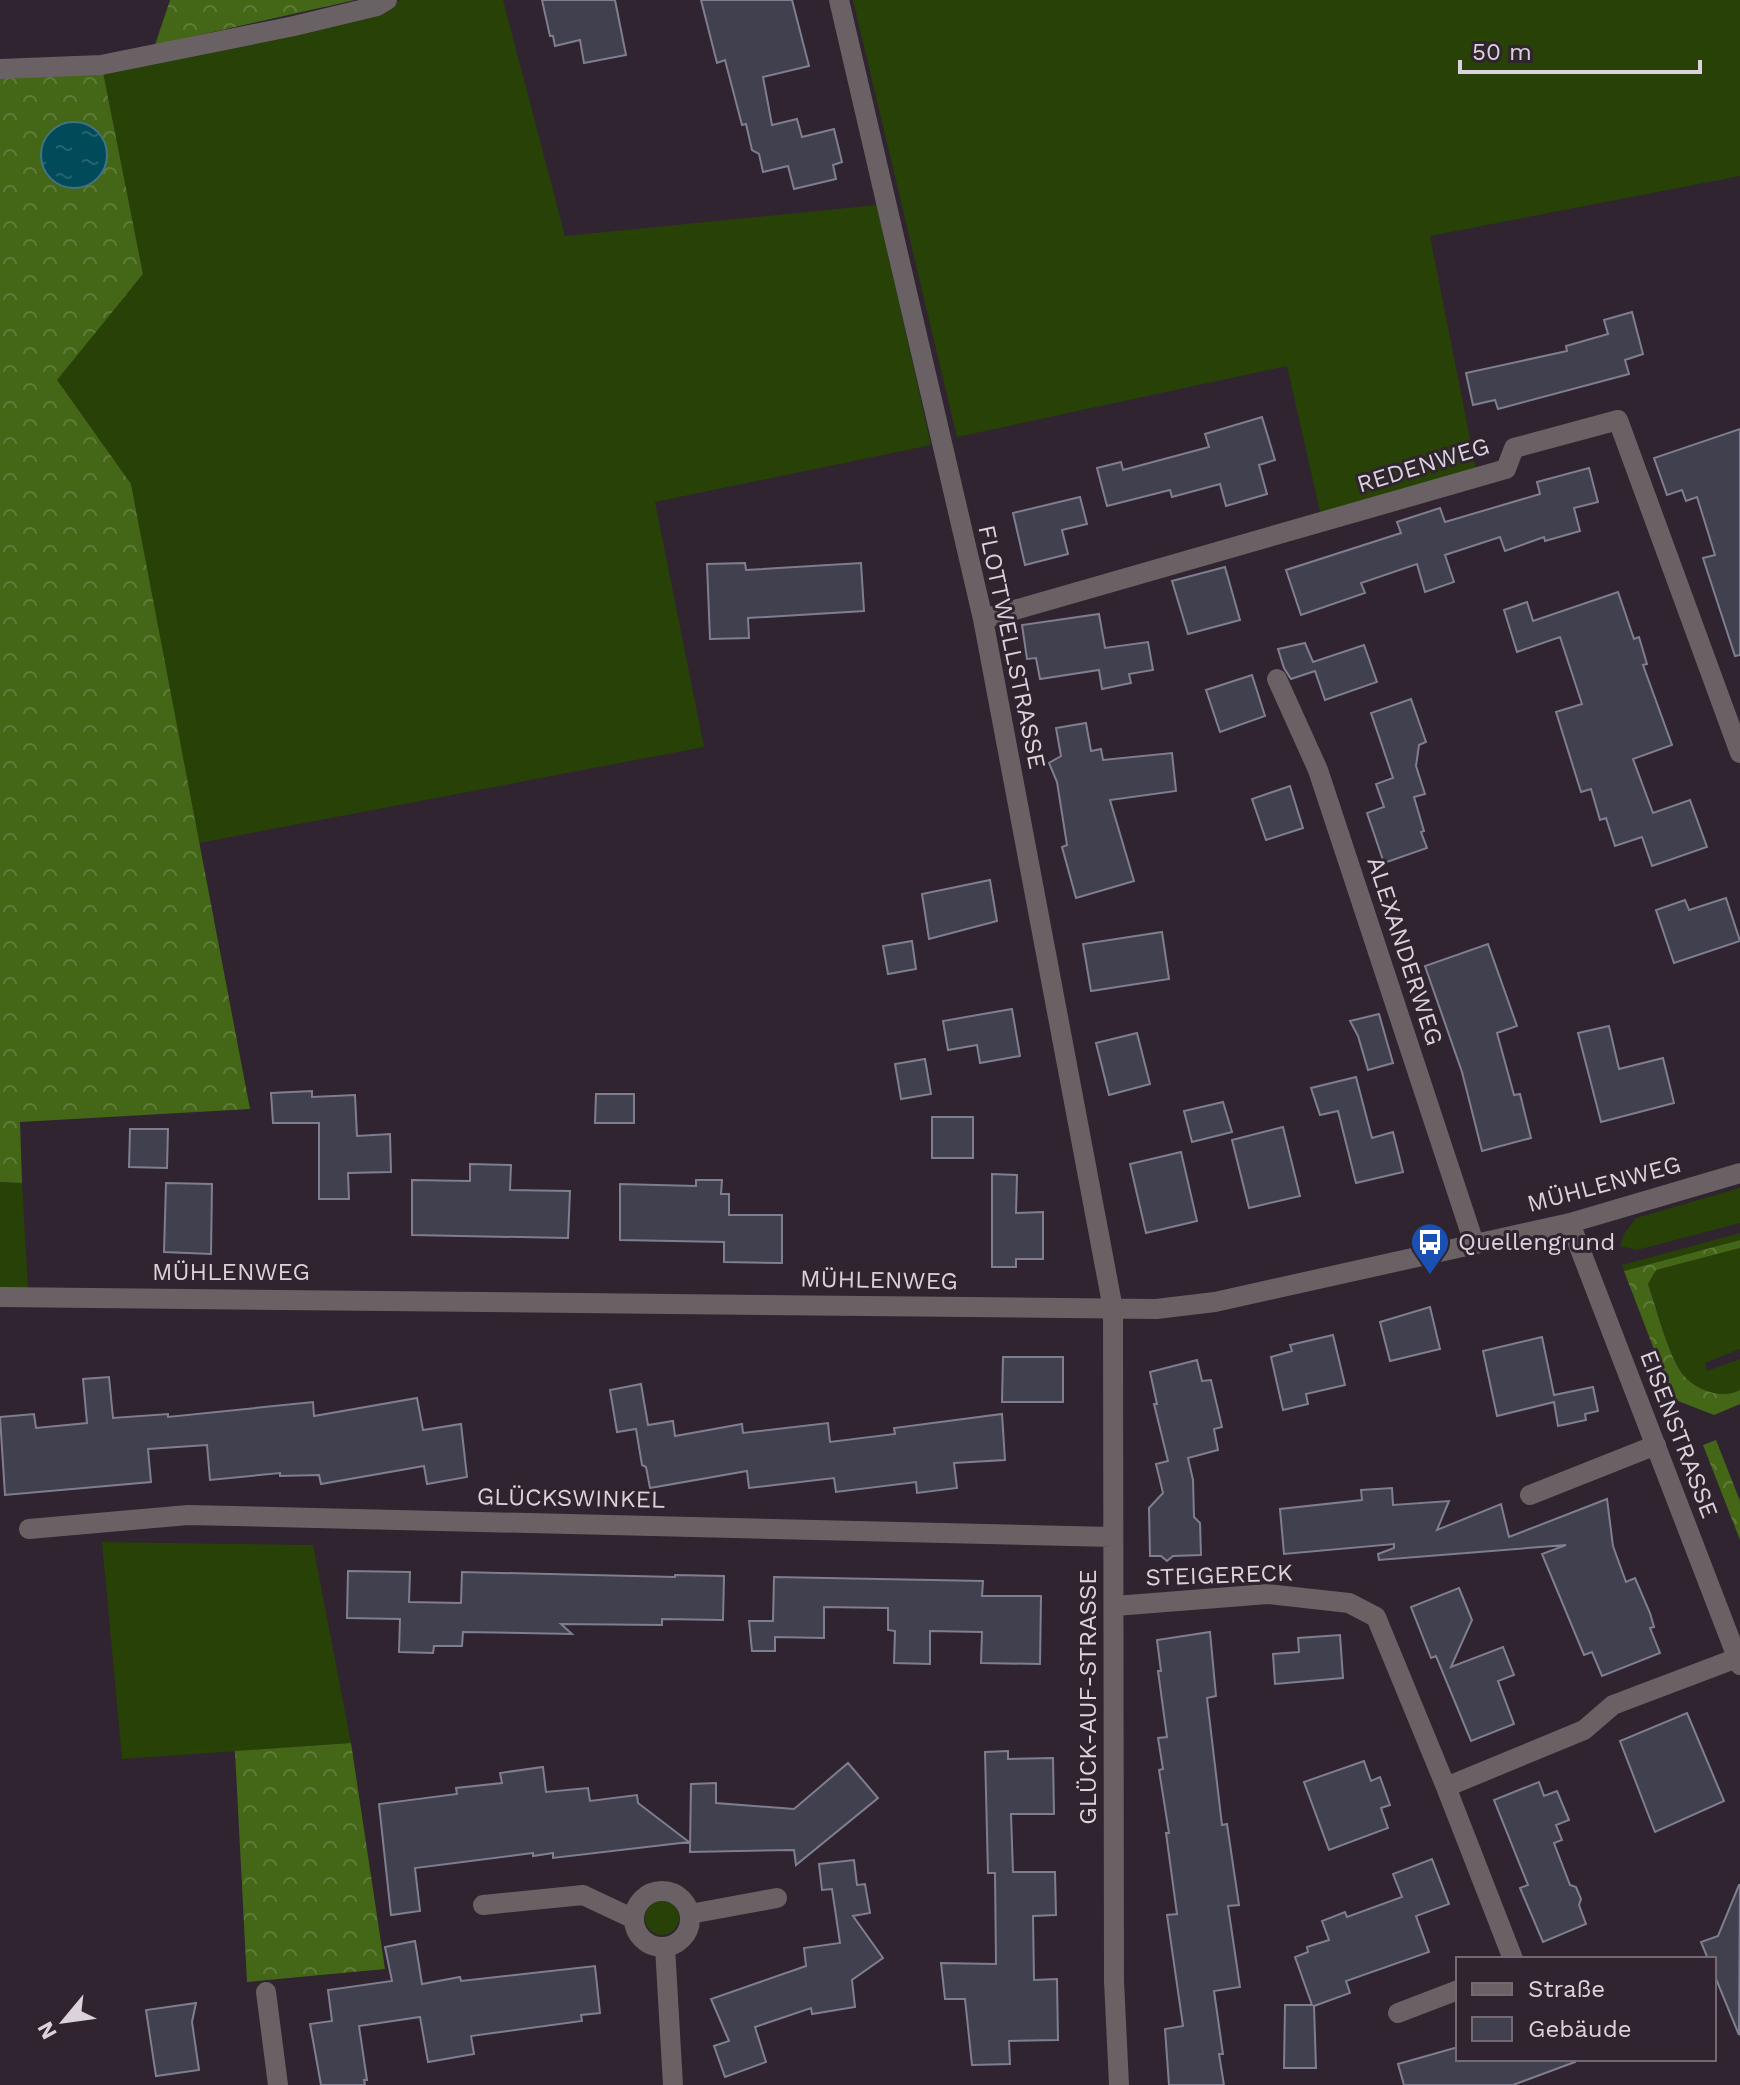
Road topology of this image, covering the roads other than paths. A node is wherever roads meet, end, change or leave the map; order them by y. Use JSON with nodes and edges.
{"nodes":[{"id":1,"x":387,"y":0,"type":"edge"},
{"id":2,"x":839,"y":0,"type":"edge"},
{"id":3,"x":0,"y":69,"type":"edge"},
{"id":4,"x":983,"y":619,"type":"junction"},
{"id":5,"x":1277,"y":679,"type":"dead end"},
{"id":6,"x":1740,"y":753,"type":"edge"},
{"id":7,"x":1740,"y":1173,"type":"edge"},
{"id":8,"x":1570,"y":1223,"type":"junction"},
{"id":9,"x":1474,"y":1243,"type":"junction"},
{"id":10,"x":0,"y":1297,"type":"edge"},
{"id":11,"x":1113,"y":1309,"type":"junction"},
{"id":12,"x":1656,"y":1445,"type":"junction"},
{"id":13,"x":1530,"y":1495,"type":"dead end"},
{"id":14,"x":29,"y":1529,"type":"dead end"},
{"id":15,"x":1112,"y":1537,"type":"junction"},
{"id":16,"x":1115,"y":1606,"type":"junction"},
{"id":17,"x":1738,"y":1661,"type":"edge"},
{"id":18,"x":1446,"y":1787,"type":"junction"},
{"id":19,"x":777,"y":1898,"type":"dead end"},
{"id":20,"x":483,"y":1905,"type":"dead end"},
{"id":21,"x":690,"y":1914,"type":"junction"},
{"id":22,"x":634,"y":1919,"type":"junction"},
{"id":23,"x":665,"y":1947,"type":"junction"},
{"id":24,"x":1512,"y":1957,"type":"edge"},
{"id":25,"x":1456,"y":1991,"type":"edge"},
{"id":26,"x":266,"y":1992,"type":"dead end"},
{"id":27,"x":1398,"y":2013,"type":"dead end"},
{"id":28,"x":278,"y":2085,"type":"edge"},
{"id":29,"x":673,"y":2085,"type":"edge"},
{"id":30,"x":1119,"y":2085,"type":"edge"}],
"edges":[{"from":1,"to":3,"type":"street"},
{"from":2,"to":4,"type":"street","name":"FLOTTWELLSTRASSE"},
{"from":4,"to":6,"type":"street","name":"REDENWEG"},
{"from":4,"to":11,"type":"street","name":"FLOTTWELLSTRASSE"},
{"from":5,"to":9,"type":"street","name":"ALEXANDERWEG"},
{"from":7,"to":8,"type":"street","name":"MÜHLENWEG"},
{"from":8,"to":9,"type":"street","name":"MÜHLENWEG"},
{"from":8,"to":12,"type":"street","name":"EISENSTRASSE"},
{"from":9,"to":11,"type":"street","name":"MÜHLENWEG"},
{"from":10,"to":11,"type":"street","name":"MÜHLENWEG"},
{"from":11,"to":15,"type":"street","name":"GLÜCK-AUF-STRASSE"},
{"from":12,"to":13,"type":"street"},
{"from":12,"to":17,"type":"street","name":"EISENSTRASSE"},
{"from":14,"to":15,"type":"street","name":"GLÜCKSWINKEL"},
{"from":15,"to":16,"type":"street","name":"GLÜCK-AUF-STRASSE"},
{"from":16,"to":18,"type":"street","name":"STEIGERECK"},
{"from":16,"to":30,"type":"street","name":"GLÜCK-AUF-STRASSE"},
{"from":17,"to":18,"type":"street"},
{"from":18,"to":24,"type":"street","name":"STEIGERECK"},
{"from":19,"to":21,"type":"street"},
{"from":20,"to":22,"type":"street"},
{"from":21,"to":22,"type":"street"},
{"from":21,"to":23,"type":"street"},
{"from":22,"to":23,"type":"street"},
{"from":23,"to":29,"type":"street"},
{"from":25,"to":27,"type":"street"},
{"from":26,"to":28,"type":"street"}]}
